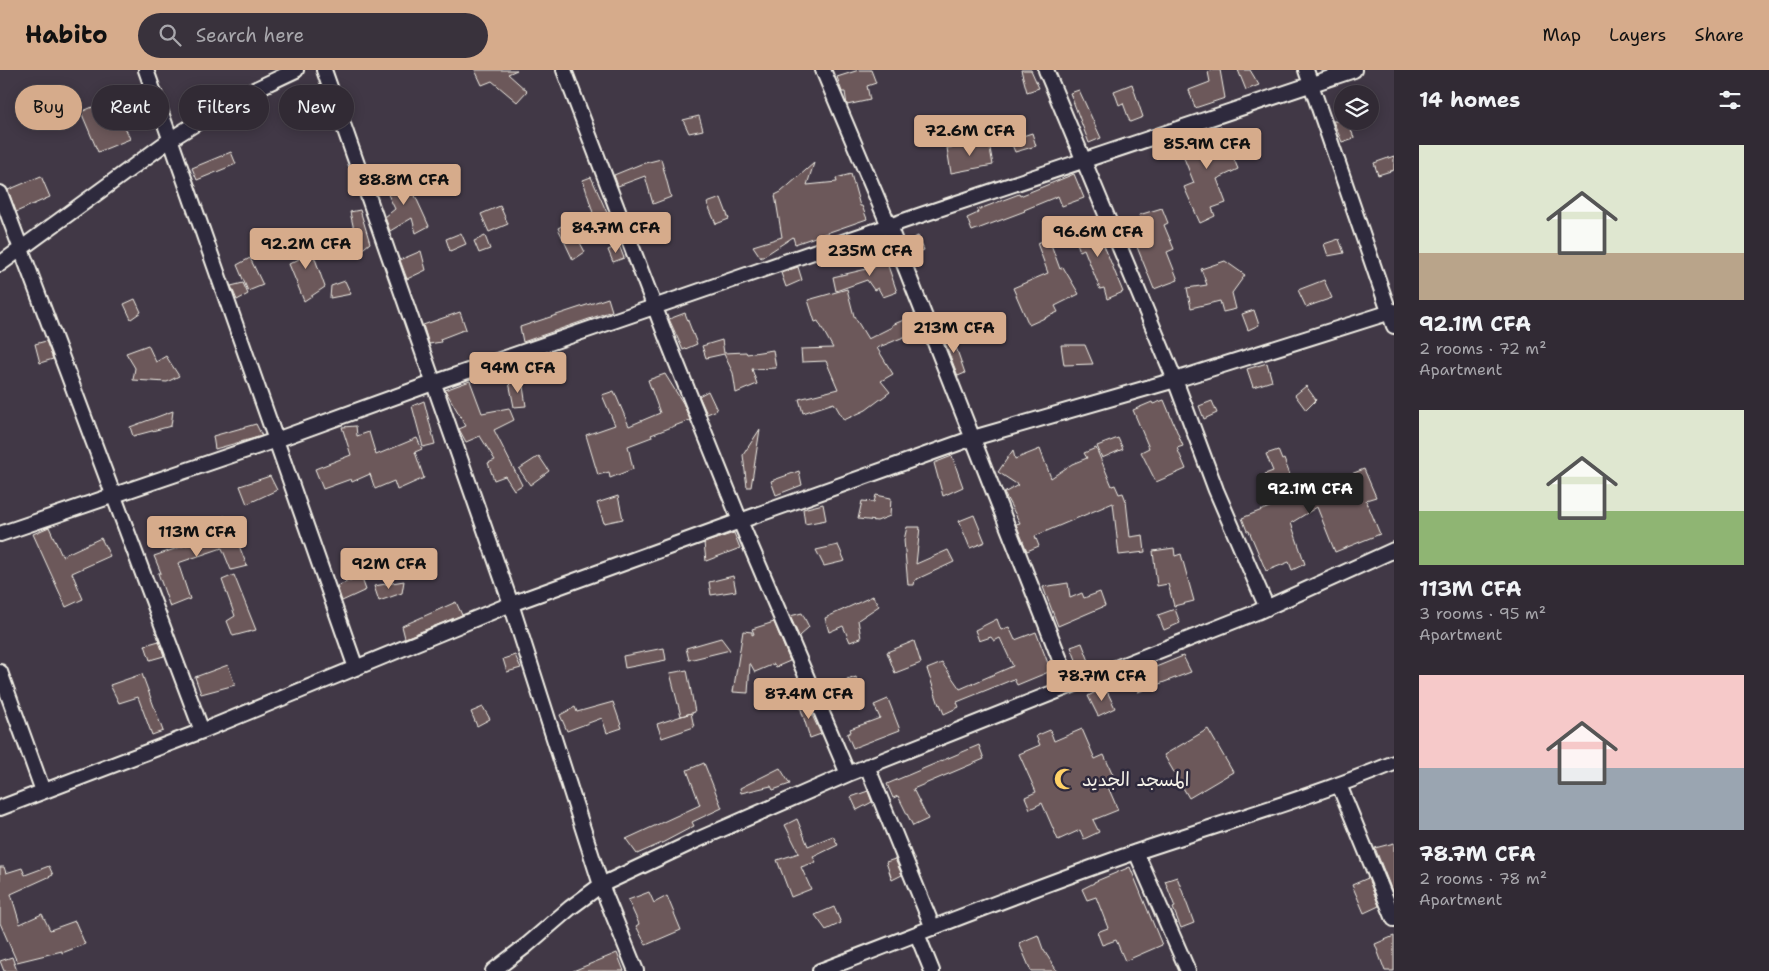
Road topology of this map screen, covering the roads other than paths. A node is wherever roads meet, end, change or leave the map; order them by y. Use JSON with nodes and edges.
{"nodes":[{"id":1,"x":146,"y":70,"type":"edge"},
{"id":2,"x":296,"y":70,"type":"edge"},
{"id":3,"x":324,"y":70,"type":"edge"},
{"id":4,"x":564,"y":70,"type":"edge"},
{"id":5,"x":823,"y":70,"type":"edge"},
{"id":6,"x":1046,"y":70,"type":"edge"},
{"id":7,"x":1306,"y":70,"type":"edge"},
{"id":8,"x":1354,"y":70,"type":"edge"},
{"id":9,"x":1311,"y":84,"type":"junction"},
{"id":10,"x":171,"y":139,"type":"junction"},
{"id":11,"x":1084,"y":160,"type":"junction"},
{"id":12,"x":0,"y":193,"type":"edge"},
{"id":13,"x":890,"y":226,"type":"junction"},
{"id":14,"x":21,"y":249,"type":"junction"},
{"id":15,"x":0,"y":264,"type":"edge"},
{"id":16,"x":654,"y":307,"type":"junction"},
{"id":17,"x":1392,"y":311,"type":"edge"},
{"id":18,"x":1394,"y":326,"type":"edge"},
{"id":19,"x":1175,"y":380,"type":"junction"},
{"id":20,"x":433,"y":383,"type":"junction"},
{"id":21,"x":973,"y":438,"type":"junction"},
{"id":22,"x":276,"y":440,"type":"junction"},
{"id":23,"x":113,"y":496,"type":"junction"},
{"id":24,"x":740,"y":521,"type":"junction"},
{"id":25,"x":0,"y":534,"type":"edge"},
{"id":26,"x":1394,"y":550,"type":"edge"},
{"id":27,"x":511,"y":604,"type":"junction"},
{"id":28,"x":1267,"y":608,"type":"junction"},
{"id":29,"x":356,"y":668,"type":"junction"},
{"id":30,"x":0,"y":672,"type":"edge"},
{"id":31,"x":1070,"y":685,"type":"junction"},
{"id":32,"x":202,"y":731,"type":"junction"},
{"id":33,"x":1394,"y":763,"type":"edge"},
{"id":34,"x":867,"y":766,"type":"junction"},
{"id":35,"x":848,"y":774,"type":"junction"},
{"id":36,"x":1339,"y":785,"type":"junction"},
{"id":37,"x":43,"y":791,"type":"junction"},
{"id":38,"x":0,"y":808,"type":"edge"},
{"id":39,"x":1136,"y":852,"type":"junction"},
{"id":40,"x":601,"y":886,"type":"junction"},
{"id":41,"x":1394,"y":919,"type":"edge"},
{"id":42,"x":933,"y":928,"type":"junction"},
{"id":43,"x":917,"y":934,"type":"junction"},
{"id":44,"x":493,"y":971,"type":"edge"},
{"id":45,"x":636,"y":971,"type":"edge"},
{"id":46,"x":820,"y":971,"type":"edge"},
{"id":47,"x":932,"y":971,"type":"edge"},
{"id":48,"x":1188,"y":971,"type":"edge"}],
"edges":[{"from":1,"to":10,"type":"street"},
{"from":2,"to":10,"type":"street"},
{"from":3,"to":20,"type":"street"},
{"from":4,"to":16,"type":"street"},
{"from":5,"to":13,"type":"street"},
{"from":6,"to":11,"type":"street"},
{"from":7,"to":9,"type":"street"},
{"from":8,"to":9,"type":"street"},
{"from":9,"to":11,"type":"street"},
{"from":9,"to":17,"type":"street"},
{"from":10,"to":14,"type":"street"},
{"from":10,"to":22,"type":"street"},
{"from":11,"to":13,"type":"street"},
{"from":11,"to":19,"type":"street"},
{"from":12,"to":14,"type":"street"},
{"from":13,"to":16,"type":"street"},
{"from":13,"to":21,"type":"street"},
{"from":14,"to":15,"type":"street"},
{"from":14,"to":23,"type":"street"},
{"from":16,"to":20,"type":"street"},
{"from":16,"to":24,"type":"street"},
{"from":17,"to":18,"type":"street"},
{"from":17,"to":19,"type":"street"},
{"from":19,"to":21,"type":"street"},
{"from":19,"to":28,"type":"street"},
{"from":20,"to":22,"type":"street"},
{"from":20,"to":27,"type":"street"},
{"from":21,"to":24,"type":"street"},
{"from":21,"to":31,"type":"street"},
{"from":22,"to":23,"type":"street"},
{"from":22,"to":29,"type":"street"},
{"from":23,"to":25,"type":"street"},
{"from":23,"to":32,"type":"street"},
{"from":24,"to":27,"type":"street"},
{"from":24,"to":35,"type":"street"},
{"from":26,"to":28,"type":"street"},
{"from":27,"to":29,"type":"street"},
{"from":27,"to":40,"type":"street"},
{"from":28,"to":31,"type":"street"},
{"from":29,"to":32,"type":"street"},
{"from":30,"to":37,"type":"street"},
{"from":31,"to":34,"type":"street"},
{"from":32,"to":37,"type":"street"},
{"from":33,"to":36,"type":"street"},
{"from":34,"to":35,"type":"street"},
{"from":34,"to":42,"type":"street"},
{"from":35,"to":40,"type":"street"},
{"from":36,"to":39,"type":"street"},
{"from":36,"to":41,"type":"street"},
{"from":37,"to":38,"type":"street"},
{"from":39,"to":42,"type":"street"},
{"from":39,"to":48,"type":"street"},
{"from":40,"to":44,"type":"street"},
{"from":40,"to":45,"type":"street"},
{"from":42,"to":43,"type":"street"},
{"from":43,"to":46,"type":"street"},
{"from":43,"to":47,"type":"street"}]}
